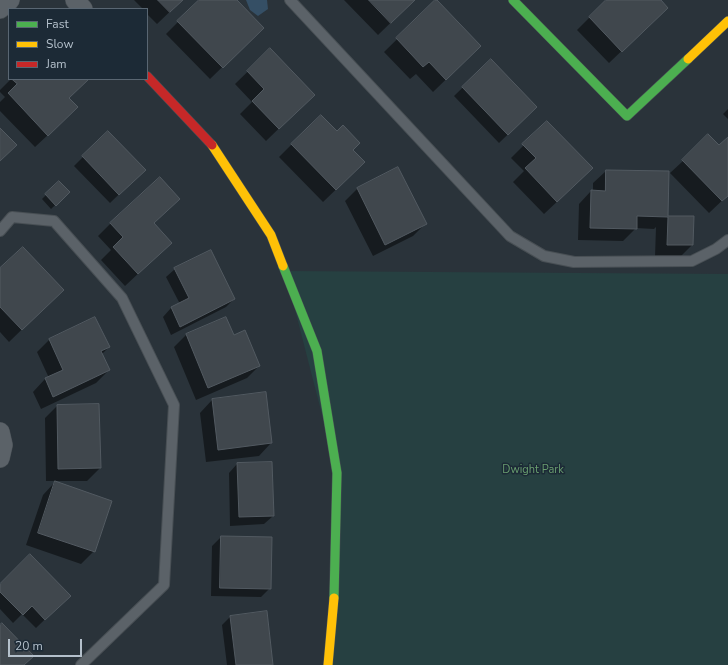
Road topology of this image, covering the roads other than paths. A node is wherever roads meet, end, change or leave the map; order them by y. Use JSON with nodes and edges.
{"nodes":[{"id":1,"x":10,"y":0,"type":"edge"},
{"id":2,"x":75,"y":0,"type":"edge"},
{"id":3,"x":290,"y":0,"type":"edge"},
{"id":4,"x":513,"y":0,"type":"edge"},
{"id":5,"x":82,"y":8,"type":"edge"},
{"id":6,"x":0,"y":9,"type":"edge"},
{"id":7,"x":728,"y":21,"type":"edge"},
{"id":8,"x":148,"y":77,"type":"edge"},
{"id":9,"x":0,"y":231,"type":"edge"},
{"id":10,"x":728,"y":240,"type":"edge"},
{"id":11,"x":81,"y":665,"type":"edge"},
{"id":12,"x":328,"y":665,"type":"edge"}],
"edges":[{"from":1,"to":6,"type":"street"},
{"from":2,"to":5,"type":"street"},
{"from":3,"to":10,"type":"lane"},
{"from":4,"to":7,"type":"street"},
{"from":8,"to":12,"type":"street"},
{"from":9,"to":11,"type":"lane"}]}
